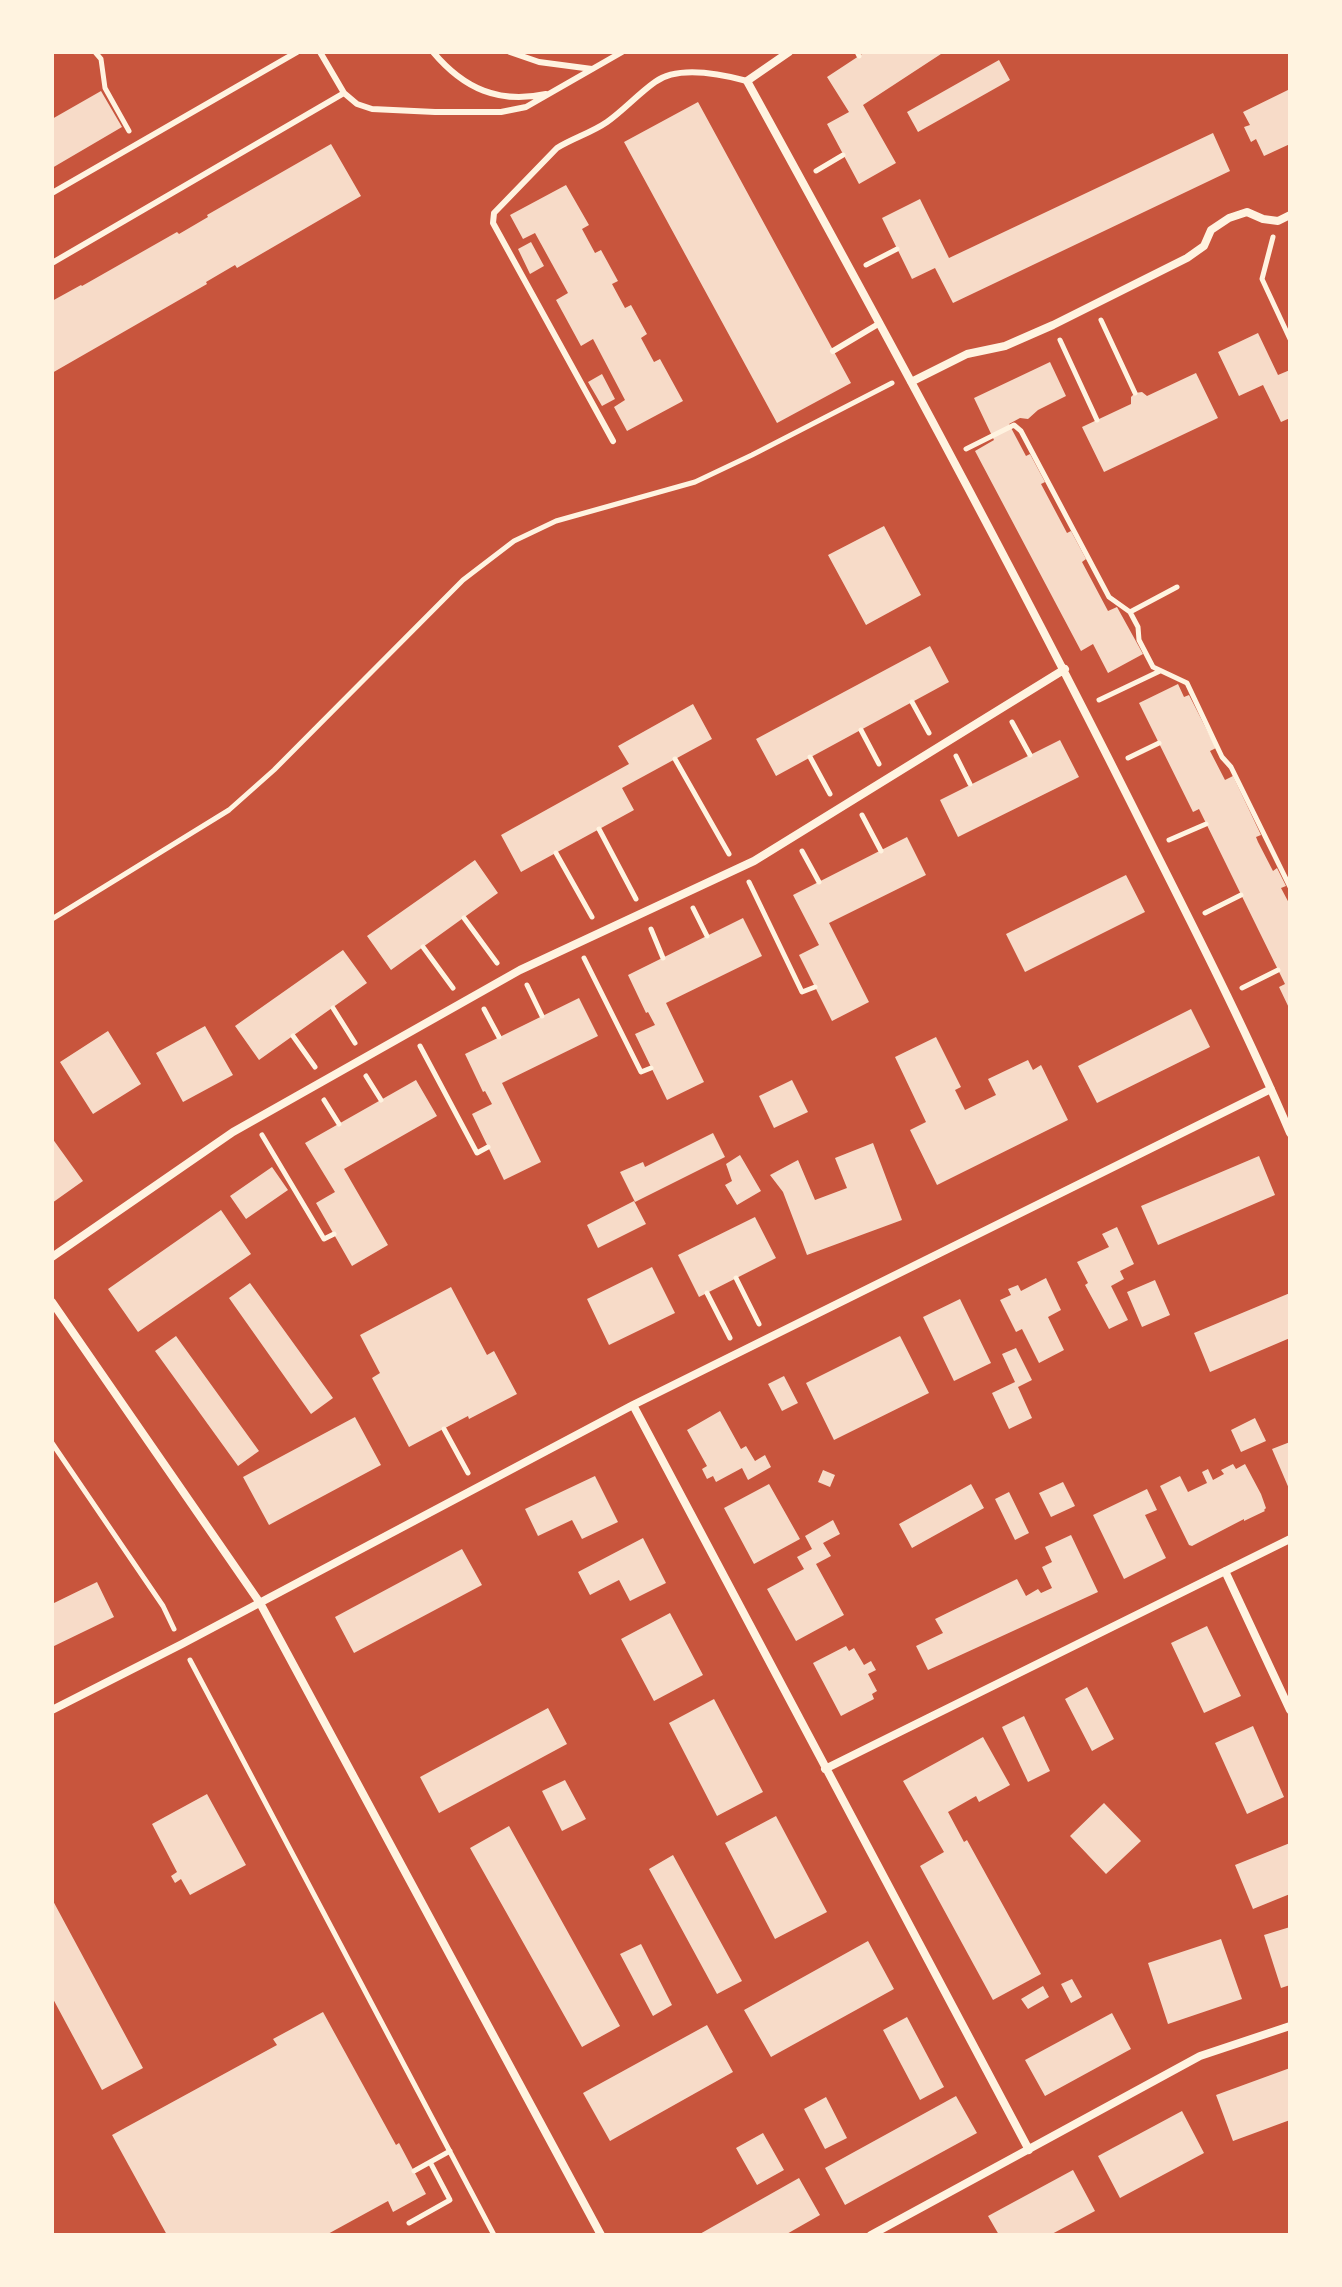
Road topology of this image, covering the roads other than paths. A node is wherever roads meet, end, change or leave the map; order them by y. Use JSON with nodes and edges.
{"nodes":[{"id":1,"x":297,"y":52,"type":"edge"},
{"id":2,"x":320,"y":52,"type":"edge"},
{"id":3,"x":433,"y":52,"type":"edge"},
{"id":4,"x":510,"y":52,"type":"edge"},
{"id":5,"x":789,"y":52,"type":"edge"},
{"id":6,"x":617,"y":54,"type":"edge"},
{"id":7,"x":593,"y":69,"type":"junction"},
{"id":8,"x":747,"y":81,"type":"junction"},
{"id":9,"x":556,"y":90,"type":"junction"},
{"id":10,"x":344,"y":93,"type":"junction"},
{"id":11,"x":52,"y":193,"type":"edge"},
{"id":12,"x":1290,"y":215,"type":"edge"},
{"id":13,"x":52,"y":263,"type":"edge"},
{"id":14,"x":880,"y":323,"type":"junction"},
{"id":15,"x":833,"y":351,"type":"dead end"},
{"id":16,"x":910,"y":378,"type":"junction"},
{"id":17,"x":613,"y":441,"type":"dead end"},
{"id":18,"x":1065,"y":669,"type":"junction"},
{"id":19,"x":1271,"y":1089,"type":"junction"},
{"id":20,"x":1290,"y":1133,"type":"edge"},
{"id":21,"x":52,"y":1257,"type":"edge"},
{"id":22,"x":52,"y":1302,"type":"edge"},
{"id":23,"x":633,"y":1405,"type":"junction"},
{"id":24,"x":1290,"y":1539,"type":"edge"},
{"id":25,"x":1225,"y":1571,"type":"junction"},
{"id":26,"x":260,"y":1603,"type":"junction"},
{"id":27,"x":52,"y":1710,"type":"edge"},
{"id":28,"x":1290,"y":1710,"type":"edge"},
{"id":29,"x":825,"y":1769,"type":"junction"},
{"id":30,"x":1290,"y":2026,"type":"edge"},
{"id":31,"x":1029,"y":2150,"type":"junction"},
{"id":32,"x":598,"y":2234,"type":"edge"},
{"id":33,"x":871,"y":2235,"type":"edge"}],
"edges":[{"from":1,"to":11,"type":"lane"},
{"from":2,"to":10,"type":"lane"},
{"from":3,"to":9,"type":"lane"},
{"from":4,"to":7,"type":"lane"},
{"from":5,"to":8,"type":"street"},
{"from":6,"to":7,"type":"lane"},
{"from":7,"to":9,"type":"lane"},
{"from":8,"to":14,"type":"street"},
{"from":8,"to":17,"type":"lane"},
{"from":9,"to":10,"type":"lane"},
{"from":10,"to":13,"type":"lane"},
{"from":12,"to":16,"type":"street"},
{"from":14,"to":15,"type":"lane"},
{"from":14,"to":16,"type":"street"},
{"from":16,"to":18,"type":"street"},
{"from":18,"to":19,"type":"street"},
{"from":18,"to":21,"type":"street"},
{"from":19,"to":20,"type":"street"},
{"from":19,"to":23,"type":"street"},
{"from":22,"to":26,"type":"street"},
{"from":23,"to":26,"type":"street"},
{"from":23,"to":29,"type":"street"},
{"from":24,"to":25,"type":"street"},
{"from":25,"to":28,"type":"street"},
{"from":25,"to":29,"type":"street"},
{"from":26,"to":27,"type":"street"},
{"from":26,"to":32,"type":"street"},
{"from":29,"to":31,"type":"street"},
{"from":30,"to":31,"type":"street"},
{"from":31,"to":33,"type":"street"}]}
